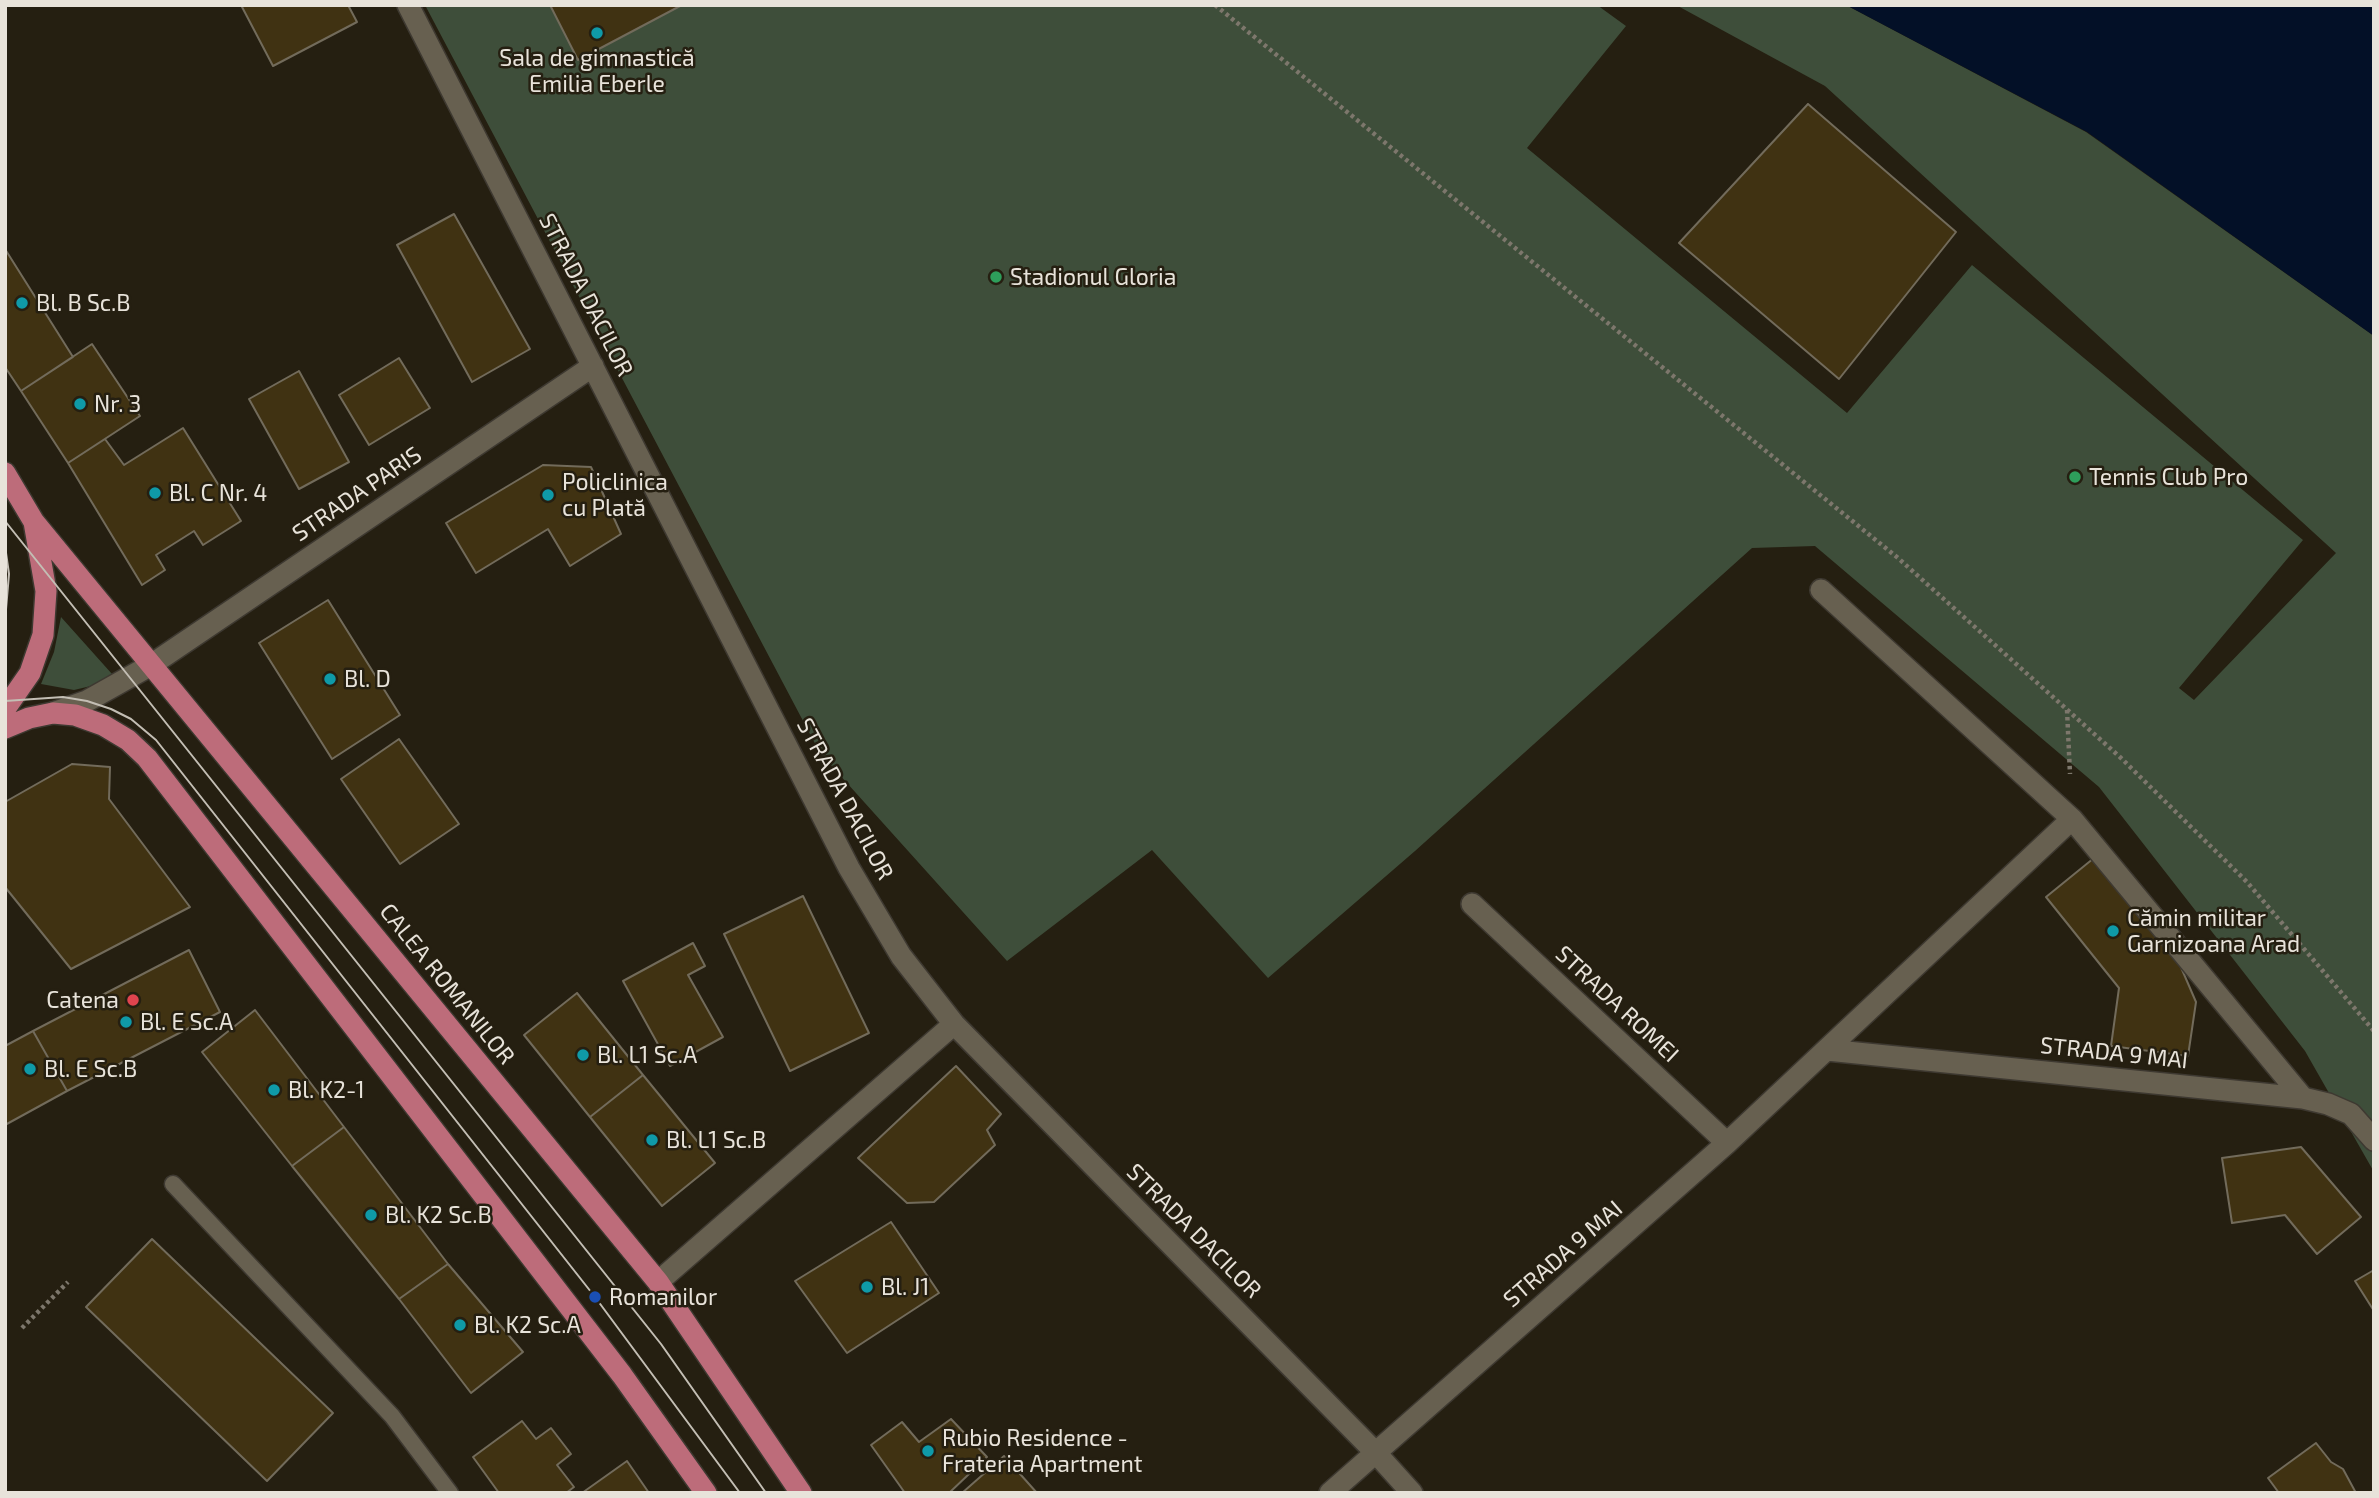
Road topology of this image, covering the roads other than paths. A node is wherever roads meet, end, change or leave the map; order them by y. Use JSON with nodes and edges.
{"nodes":[{"id":1,"x":408,"y":5,"type":"edge"},
{"id":2,"x":593,"y":366,"type":"junction"},
{"id":3,"x":5,"y":473,"type":"edge"},
{"id":4,"x":34,"y":522,"type":"junction"},
{"id":5,"x":1821,"y":590,"type":"dead end"},
{"id":6,"x":151,"y":665,"type":"junction"},
{"id":7,"x":5,"y":709,"type":"edge"},
{"id":8,"x":53,"y":713,"type":"junction"},
{"id":9,"x":5,"y":728,"type":"edge"},
{"id":10,"x":2072,"y":819,"type":"junction"},
{"id":11,"x":1472,"y":904,"type":"dead end"},
{"id":12,"x":954,"y":1024,"type":"junction"},
{"id":13,"x":1827,"y":1050,"type":"junction"},
{"id":14,"x":2303,"y":1098,"type":"junction"},
{"id":15,"x":2374,"y":1140,"type":"edge"},
{"id":16,"x":1727,"y":1143,"type":"junction"},
{"id":17,"x":173,"y":1184,"type":"dead end"},
{"id":18,"x":658,"y":1282,"type":"junction"},
{"id":19,"x":1377,"y":1453,"type":"junction"},
{"id":20,"x":450,"y":1493,"type":"edge"},
{"id":21,"x":706,"y":1493,"type":"edge"},
{"id":22,"x":801,"y":1493,"type":"edge"},
{"id":23,"x":1330,"y":1493,"type":"edge"},
{"id":24,"x":1412,"y":1493,"type":"edge"}],
"edges":[{"from":1,"to":2,"type":"street","name":"STRADA DACILOR"},
{"from":2,"to":6,"type":"street","name":"STRADA PARIS"},
{"from":2,"to":12,"type":"street","name":"STRADA DACILOR"},
{"from":3,"to":4,"type":"main road"},
{"from":4,"to":6,"type":"main road","name":"CALEA ROMANILOR"},
{"from":4,"to":7,"type":"main road"},
{"from":5,"to":10,"type":"street"},
{"from":6,"to":8,"type":"street","name":"STRADA PARIS"},
{"from":6,"to":18,"type":"main road","name":"CALEA ROMANILOR"},
{"from":8,"to":9,"type":"main road"},
{"from":8,"to":21,"type":"main road"},
{"from":10,"to":13,"type":"street","name":"STRADA 9 MAI"},
{"from":10,"to":14,"type":"street"},
{"from":11,"to":16,"type":"street","name":"STRADA ROMEI"},
{"from":12,"to":18,"type":"street"},
{"from":12,"to":19,"type":"street","name":"STRADA DACILOR"},
{"from":13,"to":14,"type":"street","name":"STRADA 9 MAI"},
{"from":13,"to":16,"type":"street","name":"STRADA 9 MAI"},
{"from":14,"to":15,"type":"street","name":"STRADA 9 MAI"},
{"from":16,"to":19,"type":"street","name":"STRADA 9 MAI"},
{"from":17,"to":20,"type":"lane"},
{"from":18,"to":22,"type":"main road","name":"CALEA ROMANILOR"},
{"from":19,"to":23,"type":"street","name":"STRADA 9 MAI"},
{"from":19,"to":24,"type":"street","name":"STRADA DACILOR"}]}
